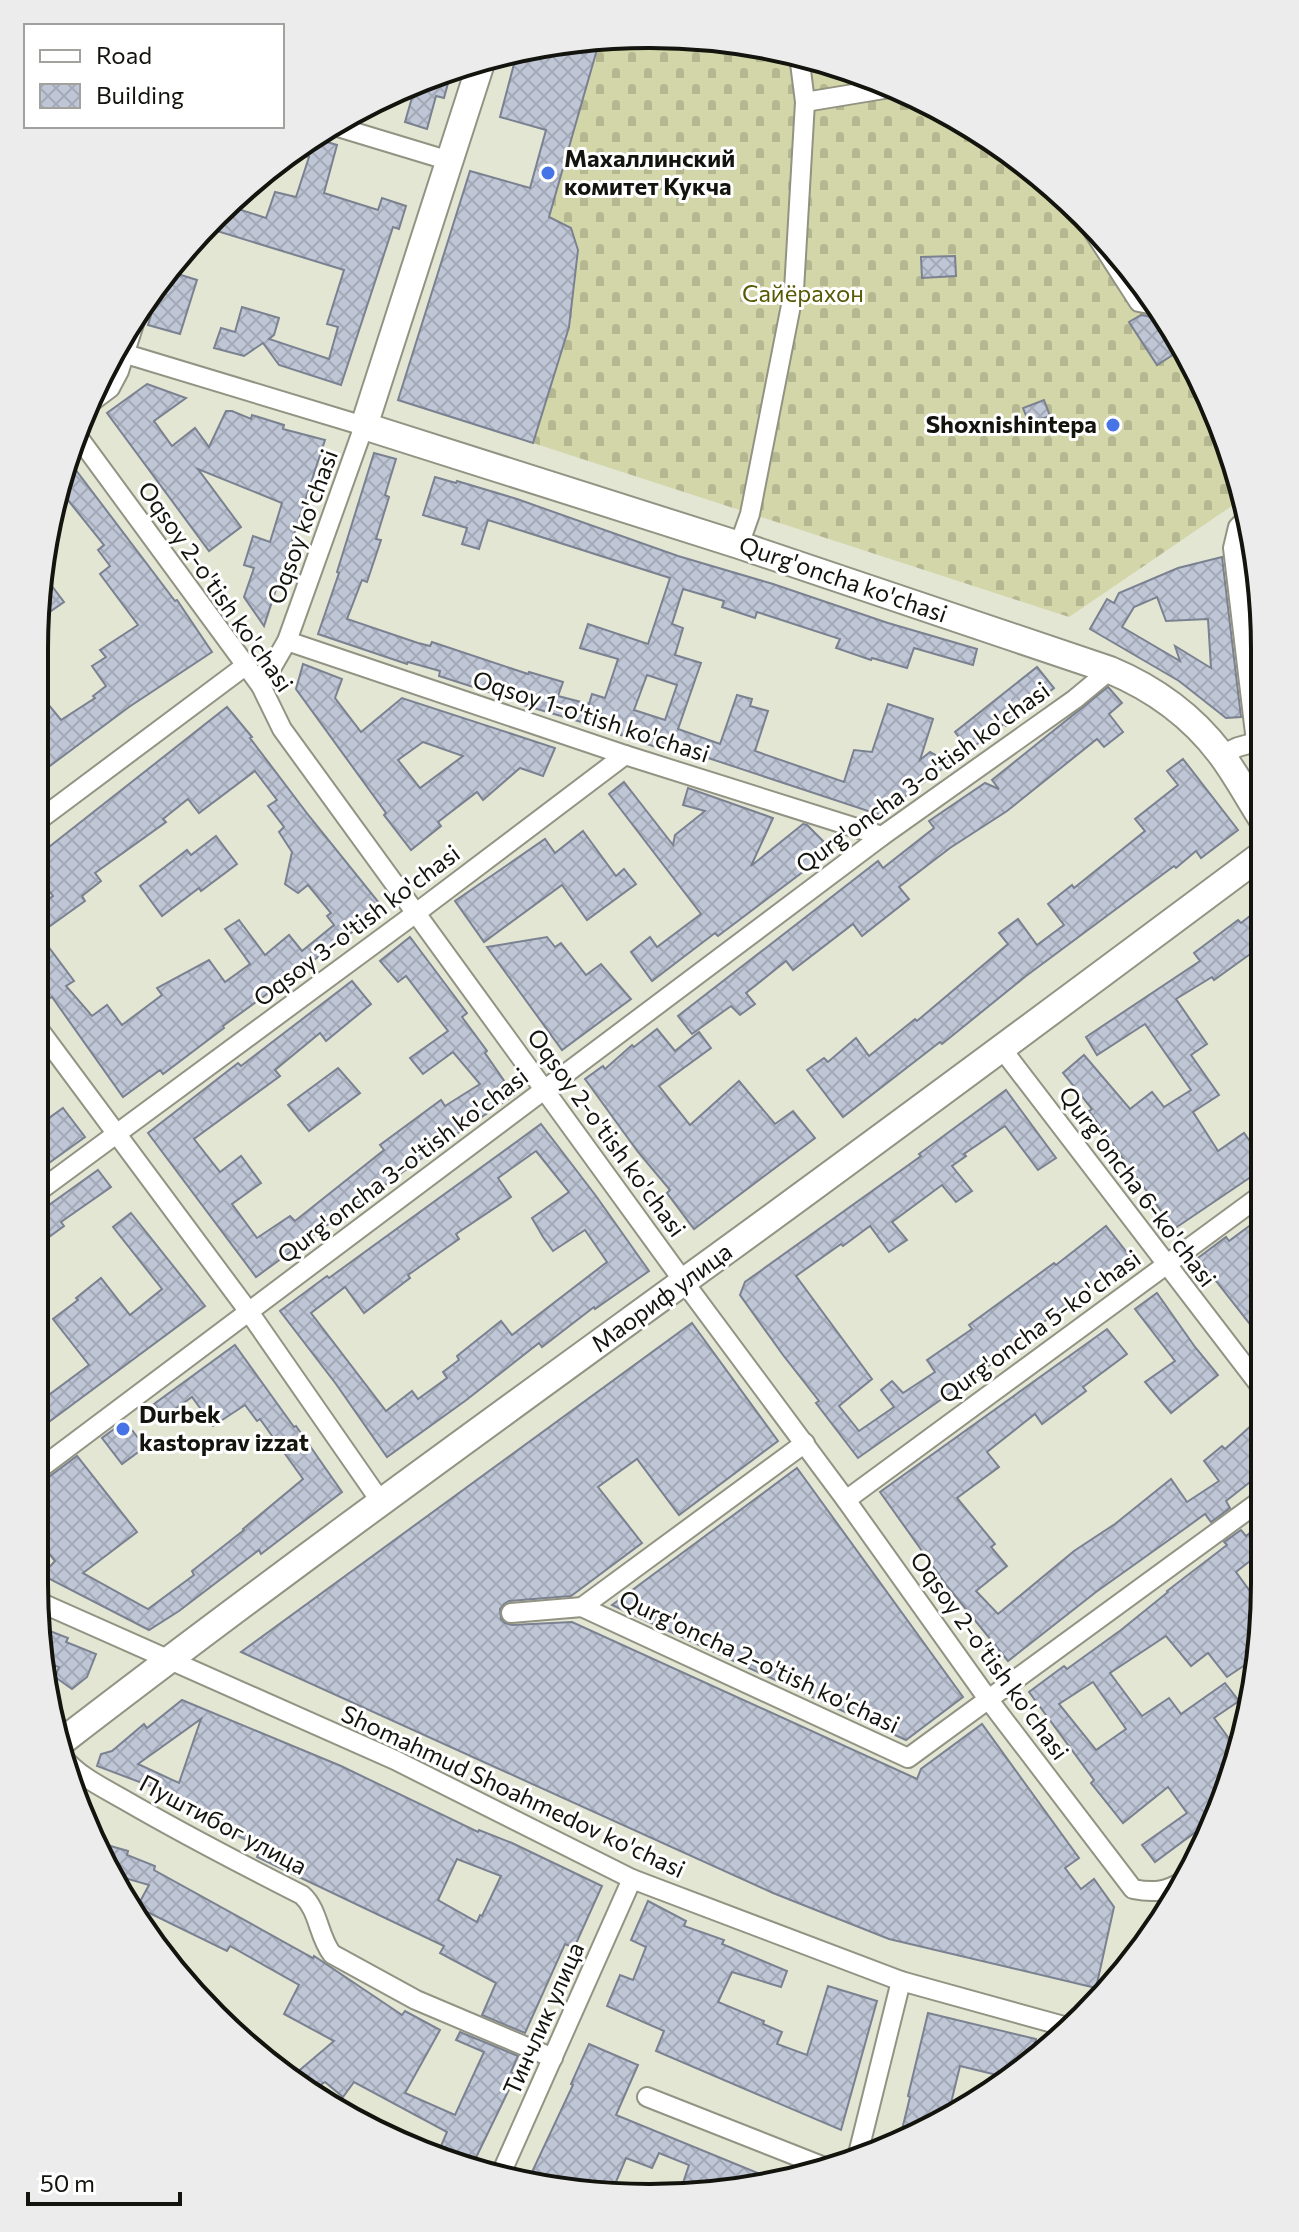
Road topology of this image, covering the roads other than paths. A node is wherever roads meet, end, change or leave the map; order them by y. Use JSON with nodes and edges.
{"nodes":[{"id":1,"x":801,"y":67,"type":"edge"},
{"id":2,"x":478,"y":73,"type":"edge"},
{"id":3,"x":872,"y":91,"type":"edge"},
{"id":4,"x":805,"y":102,"type":"junction"},
{"id":5,"x":347,"y":130,"type":"edge"},
{"id":6,"x":450,"y":161,"type":"junction"},
{"id":7,"x":1126,"y":282,"type":"edge"},
{"id":8,"x":1141,"y":302,"type":"edge"},
{"id":9,"x":126,"y":354,"type":"edge"},
{"id":10,"x":120,"y":366,"type":"edge"},
{"id":11,"x":107,"y":390,"type":"edge"},
{"id":12,"x":364,"y":426,"type":"junction"},
{"id":13,"x":84,"y":445,"type":"edge"},
{"id":14,"x":1238,"y":527,"type":"edge"},
{"id":15,"x":739,"y":545,"type":"junction"},
{"id":16,"x":287,"y":641,"type":"junction"},
{"id":17,"x":245,"y":666,"type":"junction"},
{"id":18,"x":1110,"y":670,"type":"junction"},
{"id":19,"x":1251,"y":677,"type":"edge"},
{"id":20,"x":261,"y":686,"type":"junction"},
{"id":21,"x":1251,"y":744,"type":"edge"},
{"id":22,"x":625,"y":755,"type":"junction"},
{"id":23,"x":1221,"y":755,"type":"junction"},
{"id":24,"x":1251,"y":802,"type":"edge"},
{"id":25,"x":48,"y":813,"type":"edge"},
{"id":26,"x":882,"y":836,"type":"junction"},
{"id":27,"x":1251,"y":863,"type":"edge"},
{"id":28,"x":416,"y":913,"type":"junction"},
{"id":29,"x":48,"y":1041,"type":"edge"},
{"id":30,"x":1002,"y":1049,"type":"junction"},
{"id":31,"x":544,"y":1089,"type":"junction"},
{"id":32,"x":118,"y":1134,"type":"junction"},
{"id":33,"x":48,"y":1185,"type":"edge"},
{"id":34,"x":1251,"y":1202,"type":"edge"},
{"id":35,"x":1166,"y":1264,"type":"junction"},
{"id":36,"x":684,"y":1282,"type":"junction"},
{"id":37,"x":249,"y":1312,"type":"junction"},
{"id":38,"x":1251,"y":1374,"type":"edge"},
{"id":39,"x":805,"y":1443,"type":"junction"},
{"id":40,"x":48,"y":1463,"type":"edge"},
{"id":41,"x":846,"y":1500,"type":"junction"},
{"id":42,"x":381,"y":1502,"type":"junction"},
{"id":43,"x":1251,"y":1507,"type":"edge"},
{"id":44,"x":49,"y":1606,"type":"edge"},
{"id":45,"x":582,"y":1607,"type":"junction"},
{"id":46,"x":511,"y":1613,"type":"dead end"},
{"id":47,"x":168,"y":1660,"type":"junction"},
{"id":48,"x":988,"y":1699,"type":"junction"},
{"id":49,"x":68,"y":1737,"type":"edge"},
{"id":50,"x":79,"y":1772,"type":"edge"},
{"id":51,"x":632,"y":1879,"type":"junction"},
{"id":52,"x":1166,"y":1889,"type":"edge"},
{"id":53,"x":901,"y":1981,"type":"junction"},
{"id":54,"x":1058,"y":2024,"type":"edge"},
{"id":55,"x":553,"y":2058,"type":"junction"},
{"id":56,"x":647,"y":2097,"type":"dead end"},
{"id":57,"x":860,"y":2146,"type":"edge"},
{"id":58,"x":812,"y":2162,"type":"edge"},
{"id":59,"x":504,"y":2166,"type":"edge"}],
"edges":[{"from":1,"to":4,"type":"street"},
{"from":2,"to":6,"type":"street"},
{"from":3,"to":4,"type":"street"},
{"from":4,"to":15,"type":"street"},
{"from":5,"to":6,"type":"street"},
{"from":6,"to":12,"type":"street"},
{"from":7,"to":8,"type":"street"},
{"from":9,"to":12,"type":"street","name":"Qurg'oncha ko'chasi"},
{"from":10,"to":11,"type":"street"},
{"from":12,"to":15,"type":"street","name":"Qurg'oncha ko'chasi"},
{"from":12,"to":16,"type":"street","name":"Oqsoy ko'chasi"},
{"from":13,"to":17,"type":"street","name":"Oqsoy 2-o'tish ko'chasi"},
{"from":14,"to":19,"type":"street"},
{"from":15,"to":18,"type":"street","name":"Qurg'oncha ko'chasi"},
{"from":16,"to":20,"type":"street","name":"Oqsoy ko'chasi"},
{"from":16,"to":22,"type":"street","name":"Oqsoy 1-o'tish ko'chasi"},
{"from":17,"to":20,"type":"street","name":"Oqsoy 2-o'tish ko'chasi"},
{"from":17,"to":25,"type":"street"},
{"from":18,"to":23,"type":"street","name":"Qurg'oncha ko'chasi"},
{"from":18,"to":26,"type":"street","name":"Qurg'oncha 3-o'tish ko'chasi"},
{"from":20,"to":28,"type":"street","name":"Oqsoy 2-o'tish ko'chasi"},
{"from":21,"to":23,"type":"street"},
{"from":22,"to":26,"type":"street","name":"Oqsoy 1-o'tish ko'chasi"},
{"from":22,"to":28,"type":"street","name":"Oqsoy 3-o'tish ko'chasi"},
{"from":23,"to":24,"type":"street","name":"Qurg'oncha ko'chasi"},
{"from":26,"to":31,"type":"street","name":"Qurg'oncha 3-o'tish ko'chasi"},
{"from":27,"to":30,"type":"street","name":"Маориф улица"},
{"from":28,"to":31,"type":"street","name":"Oqsoy 2-o'tish ko'chasi"},
{"from":28,"to":32,"type":"street","name":"Oqsoy 3-o'tish ko'chasi"},
{"from":29,"to":32,"type":"street"},
{"from":30,"to":35,"type":"street","name":"Qurg'oncha 6-ko'chasi"},
{"from":30,"to":36,"type":"street","name":"Маориф улица"},
{"from":31,"to":36,"type":"street","name":"Oqsoy 2-o'tish ko'chasi"},
{"from":31,"to":37,"type":"street","name":"Qurg'oncha 3-o'tish ko'chasi"},
{"from":32,"to":33,"type":"street","name":"Oqsoy 3-o'tish ko'chasi"},
{"from":32,"to":37,"type":"street"},
{"from":34,"to":35,"type":"street","name":"Qurg'oncha 5-ko'chasi"},
{"from":35,"to":38,"type":"street","name":"Qurg'oncha 6-ko'chasi"},
{"from":35,"to":41,"type":"street","name":"Qurg'oncha 5-ko'chasi"},
{"from":36,"to":39,"type":"street","name":"Oqsoy 2-o'tish ko'chasi"},
{"from":36,"to":42,"type":"street","name":"Маориф улица"},
{"from":37,"to":40,"type":"street","name":"Qurg'oncha 3-o'tish ko'chasi"},
{"from":37,"to":42,"type":"street"},
{"from":39,"to":41,"type":"street","name":"Oqsoy 2-o'tish ko'chasi"},
{"from":39,"to":45,"type":"street"},
{"from":41,"to":48,"type":"street","name":"Oqsoy 2-o'tish ko'chasi"},
{"from":42,"to":47,"type":"street","name":"Маориф улица"},
{"from":43,"to":48,"type":"street","name":"Qurg'oncha 2-o'tish ko'chasi"},
{"from":44,"to":47,"type":"street","name":"Shomahmud Shoahmedov ko'chasi"},
{"from":45,"to":46,"type":"street"},
{"from":45,"to":48,"type":"street","name":"Qurg'oncha 2-o'tish ko'chasi"},
{"from":47,"to":49,"type":"street","name":"Маориф улица"},
{"from":47,"to":51,"type":"street","name":"Shomahmud Shoahmedov ko'chasi"},
{"from":48,"to":52,"type":"street","name":"Oqsoy 2-o'tish ko'chasi"},
{"from":50,"to":55,"type":"street","name":"Пуштибог улица"},
{"from":51,"to":53,"type":"street","name":"Shomahmud Shoahmedov ko'chasi"},
{"from":51,"to":55,"type":"street","name":"Тинчлик улица"},
{"from":53,"to":54,"type":"street","name":"Shomahmud Shoahmedov ko'chasi"},
{"from":53,"to":57,"type":"street"},
{"from":55,"to":59,"type":"street","name":"Тинчлик улица"},
{"from":56,"to":58,"type":"street"}]}
